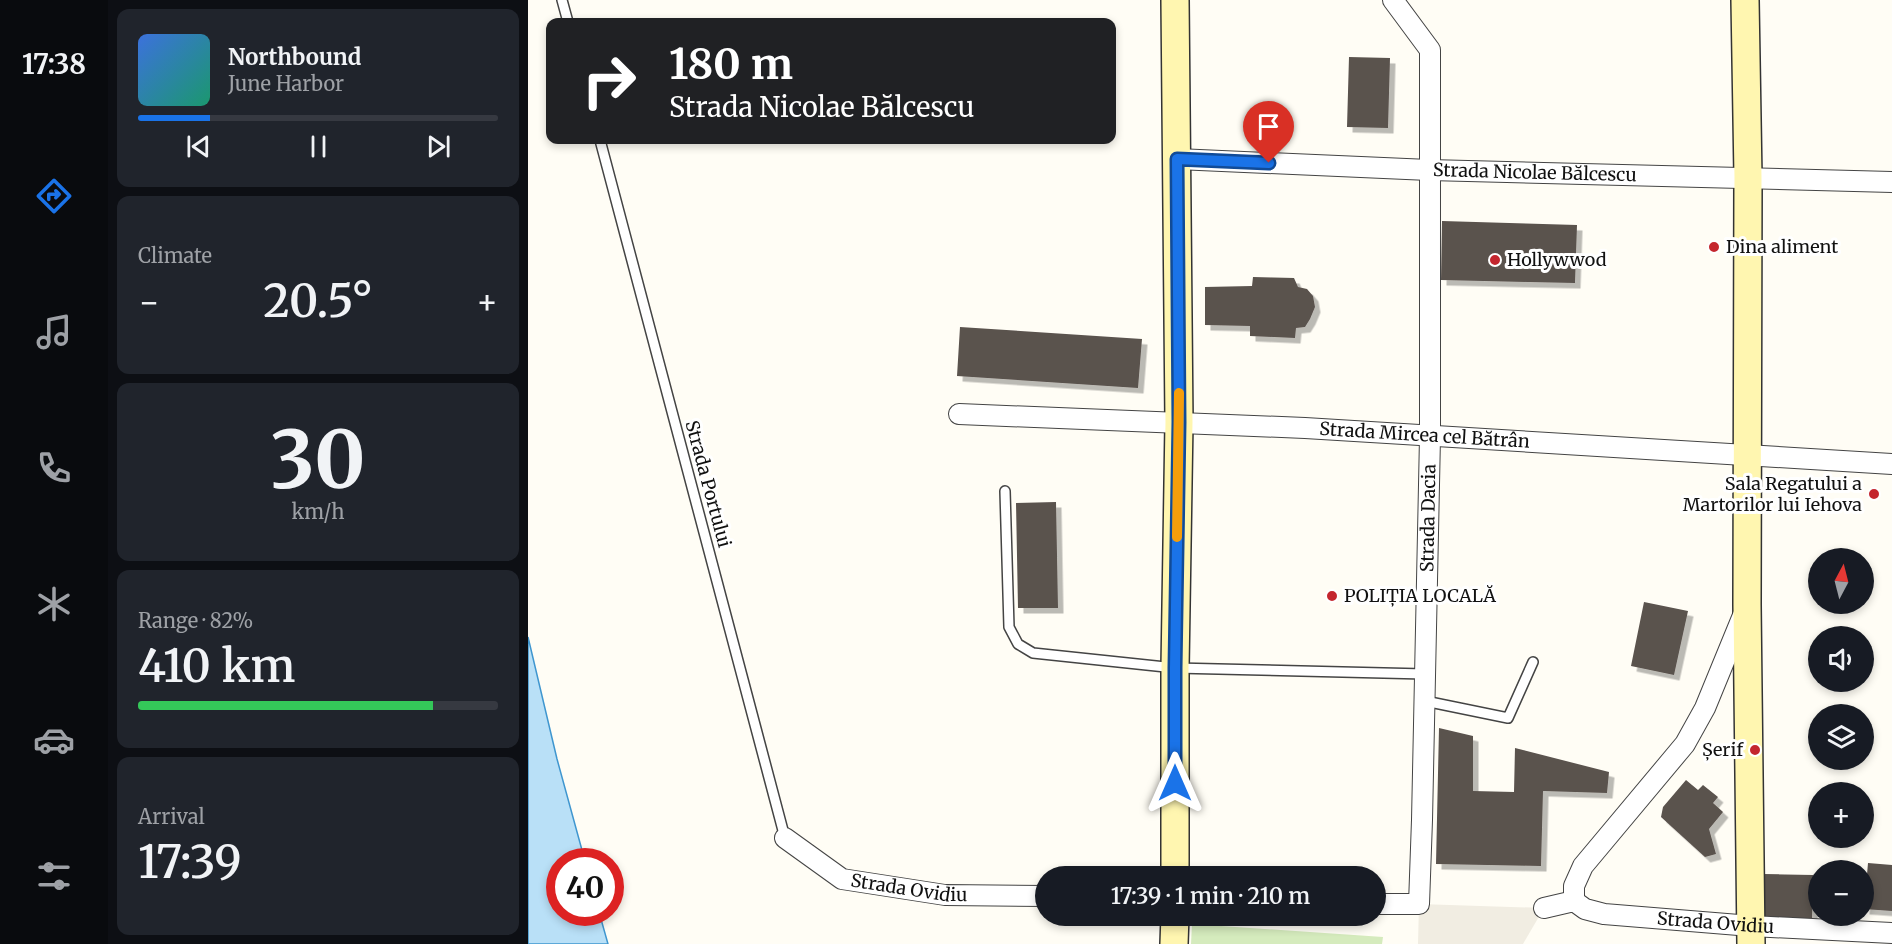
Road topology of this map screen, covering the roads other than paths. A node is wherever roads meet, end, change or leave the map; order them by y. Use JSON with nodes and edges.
{"nodes":[{"id":1,"x":562,"y":0,"type":"edge"},
{"id":2,"x":1175,"y":0,"type":"edge"},
{"id":3,"x":1393,"y":0,"type":"edge"},
{"id":4,"x":1745,"y":0,"type":"edge"},
{"id":5,"x":567,"y":18,"type":"edge"},
{"id":6,"x":601,"y":144,"type":"edge"},
{"id":7,"x":1177,"y":159,"type":"junction"},
{"id":8,"x":1429,"y":171,"type":"junction"},
{"id":9,"x":1748,"y":177,"type":"junction"},
{"id":10,"x":1892,"y":182,"type":"edge"},
{"id":11,"x":958,"y":414,"type":"dead end"},
{"id":12,"x":1179,"y":422,"type":"junction"},
{"id":13,"x":1430,"y":437,"type":"junction"},
{"id":14,"x":1747,"y":455,"type":"junction"},
{"id":15,"x":1892,"y":464,"type":"edge"},
{"id":16,"x":1005,"y":491,"type":"dead end"},
{"id":17,"x":1747,"y":606,"type":"junction"},
{"id":18,"x":1533,"y":662,"type":"dead end"},
{"id":19,"x":1175,"y":668,"type":"junction"},
{"id":20,"x":1425,"y":674,"type":"junction"},
{"id":21,"x":1425,"y":700,"type":"junction"},
{"id":22,"x":785,"y":838,"type":"joint"},
{"id":23,"x":1175,"y":866,"type":"edge"},
{"id":24,"x":1035,"y":896,"type":"edge"},
{"id":25,"x":1574,"y":901,"type":"junction"},
{"id":26,"x":1386,"y":904,"type":"edge"},
{"id":27,"x":1544,"y":908,"type":"dead end"},
{"id":28,"x":1175,"y":926,"type":"edge"},
{"id":29,"x":1892,"y":933,"type":"edge"},
{"id":30,"x":1751,"y":935,"type":"edge"},
{"id":31,"x":1174,"y":944,"type":"edge"}],
"edges":[{"from":1,"to":5,"type":"lane"},
{"from":2,"to":7,"type":"street"},
{"from":3,"to":8,"type":"street","name":"Strada Dacia"},
{"from":4,"to":9,"type":"street"},
{"from":6,"to":22,"type":"lane","name":"Strada Portului"},
{"from":7,"to":8,"type":"street","name":"Strada Nicolae Bălcescu"},
{"from":7,"to":12,"type":"street"},
{"from":8,"to":9,"type":"street","name":"Strada Nicolae Bălcescu"},
{"from":8,"to":13,"type":"street","name":"Strada Dacia"},
{"from":9,"to":10,"type":"street","name":"Strada Nicolae Bălcescu"},
{"from":9,"to":14,"type":"street"},
{"from":11,"to":12,"type":"street","name":"Strada Mircea cel Bătrân"},
{"from":12,"to":13,"type":"street","name":"Strada Mircea cel Bătrân"},
{"from":12,"to":19,"type":"street"},
{"from":13,"to":14,"type":"street","name":"Strada Mircea cel Bătrân"},
{"from":13,"to":20,"type":"street","name":"Strada Dacia"},
{"from":14,"to":15,"type":"street","name":"Strada Mircea cel Bătrân"},
{"from":14,"to":17,"type":"street"},
{"from":16,"to":19,"type":"lane"},
{"from":17,"to":25,"type":"street"},
{"from":17,"to":30,"type":"street"},
{"from":18,"to":21,"type":"lane"},
{"from":19,"to":20,"type":"lane"},
{"from":19,"to":23,"type":"street"},
{"from":20,"to":21,"type":"street","name":"Strada Dacia"},
{"from":21,"to":26,"type":"street","name":"Strada Dacia"},
{"from":22,"to":24,"type":"street","name":"Strada Ovidiu"},
{"from":25,"to":27,"type":"street"},
{"from":25,"to":30,"type":"street","name":"Strada Ovidiu"},
{"from":28,"to":31,"type":"street"},
{"from":29,"to":30,"type":"street","name":"Strada Ovidiu"}]}
